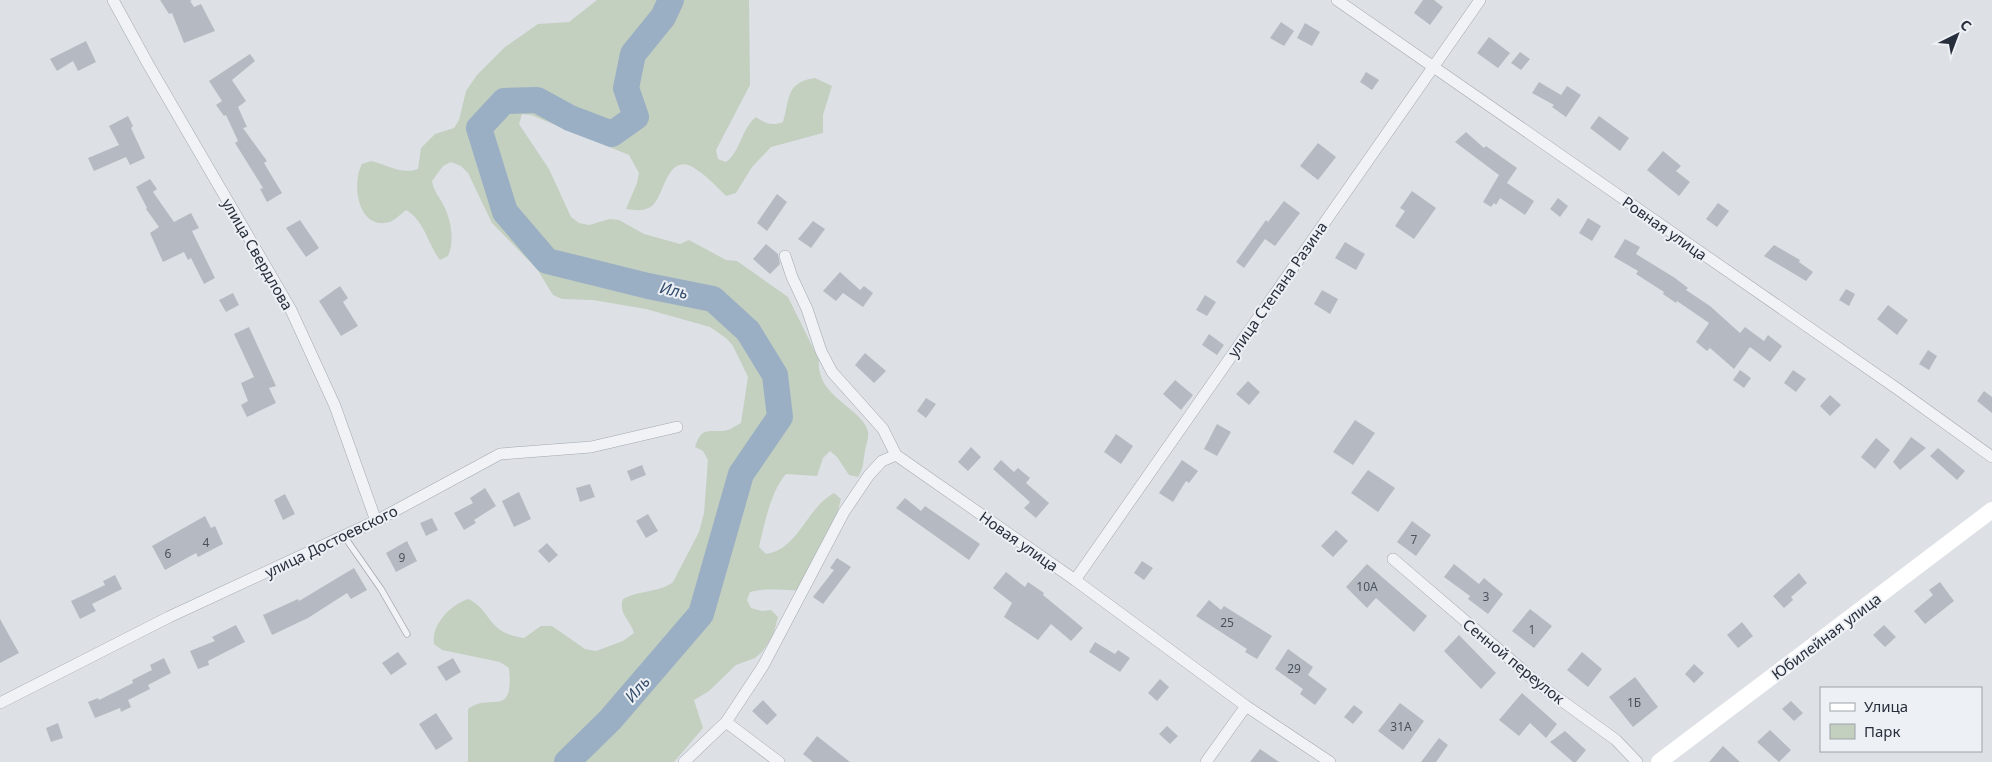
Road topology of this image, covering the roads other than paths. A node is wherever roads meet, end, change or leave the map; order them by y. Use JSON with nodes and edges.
{"nodes":[{"id":1,"x":113,"y":0,"type":"edge"},
{"id":2,"x":1337,"y":0,"type":"edge"},
{"id":3,"x":1480,"y":0,"type":"edge"},
{"id":4,"x":1434,"y":68,"type":"junction"},
{"id":5,"x":785,"y":256,"type":"dead end"},
{"id":6,"x":677,"y":427,"type":"dead end"},
{"id":7,"x":896,"y":455,"type":"junction"},
{"id":8,"x":1992,"y":456,"type":"edge"},
{"id":9,"x":1992,"y":510,"type":"edge"},
{"id":10,"x":376,"y":521,"type":"junction"},
{"id":11,"x":344,"y":536,"type":"junction"},
{"id":12,"x":1393,"y":559,"type":"dead end"},
{"id":13,"x":1075,"y":580,"type":"junction"},
{"id":14,"x":407,"y":634,"type":"dead end"},
{"id":15,"x":0,"y":703,"type":"edge"},
{"id":16,"x":1246,"y":706,"type":"junction"},
{"id":17,"x":726,"y":722,"type":"junction"},
{"id":18,"x":684,"y":762,"type":"edge"},
{"id":19,"x":779,"y":762,"type":"edge"},
{"id":20,"x":1206,"y":762,"type":"edge"},
{"id":21,"x":1330,"y":762,"type":"edge"},
{"id":22,"x":1637,"y":762,"type":"edge"},
{"id":23,"x":1659,"y":762,"type":"edge"}],
"edges":[{"from":1,"to":10,"type":"street","name":"улица Свердлова"},
{"from":2,"to":4,"type":"street","name":"Ровная улица"},
{"from":3,"to":4,"type":"street","name":"улица Степана Разина"},
{"from":4,"to":8,"type":"street","name":"Ровная улица"},
{"from":4,"to":13,"type":"street","name":"улица Степана Разина"},
{"from":5,"to":7,"type":"street"},
{"from":6,"to":10,"type":"street","name":"улица Достоевского"},
{"from":7,"to":13,"type":"street","name":"Новая улица"},
{"from":7,"to":17,"type":"street"},
{"from":9,"to":23,"type":"street","name":"Юбилейная улица"},
{"from":10,"to":11,"type":"street","name":"улица Достоевского"},
{"from":11,"to":14,"type":"lane"},
{"from":11,"to":15,"type":"street","name":"улица Достоевского"},
{"from":12,"to":22,"type":"street","name":"Сенной переулок"},
{"from":13,"to":16,"type":"street","name":"Новая улица"},
{"from":16,"to":20,"type":"street"},
{"from":16,"to":21,"type":"street","name":"Новая улица"},
{"from":17,"to":18,"type":"street"},
{"from":17,"to":19,"type":"street"}]}
